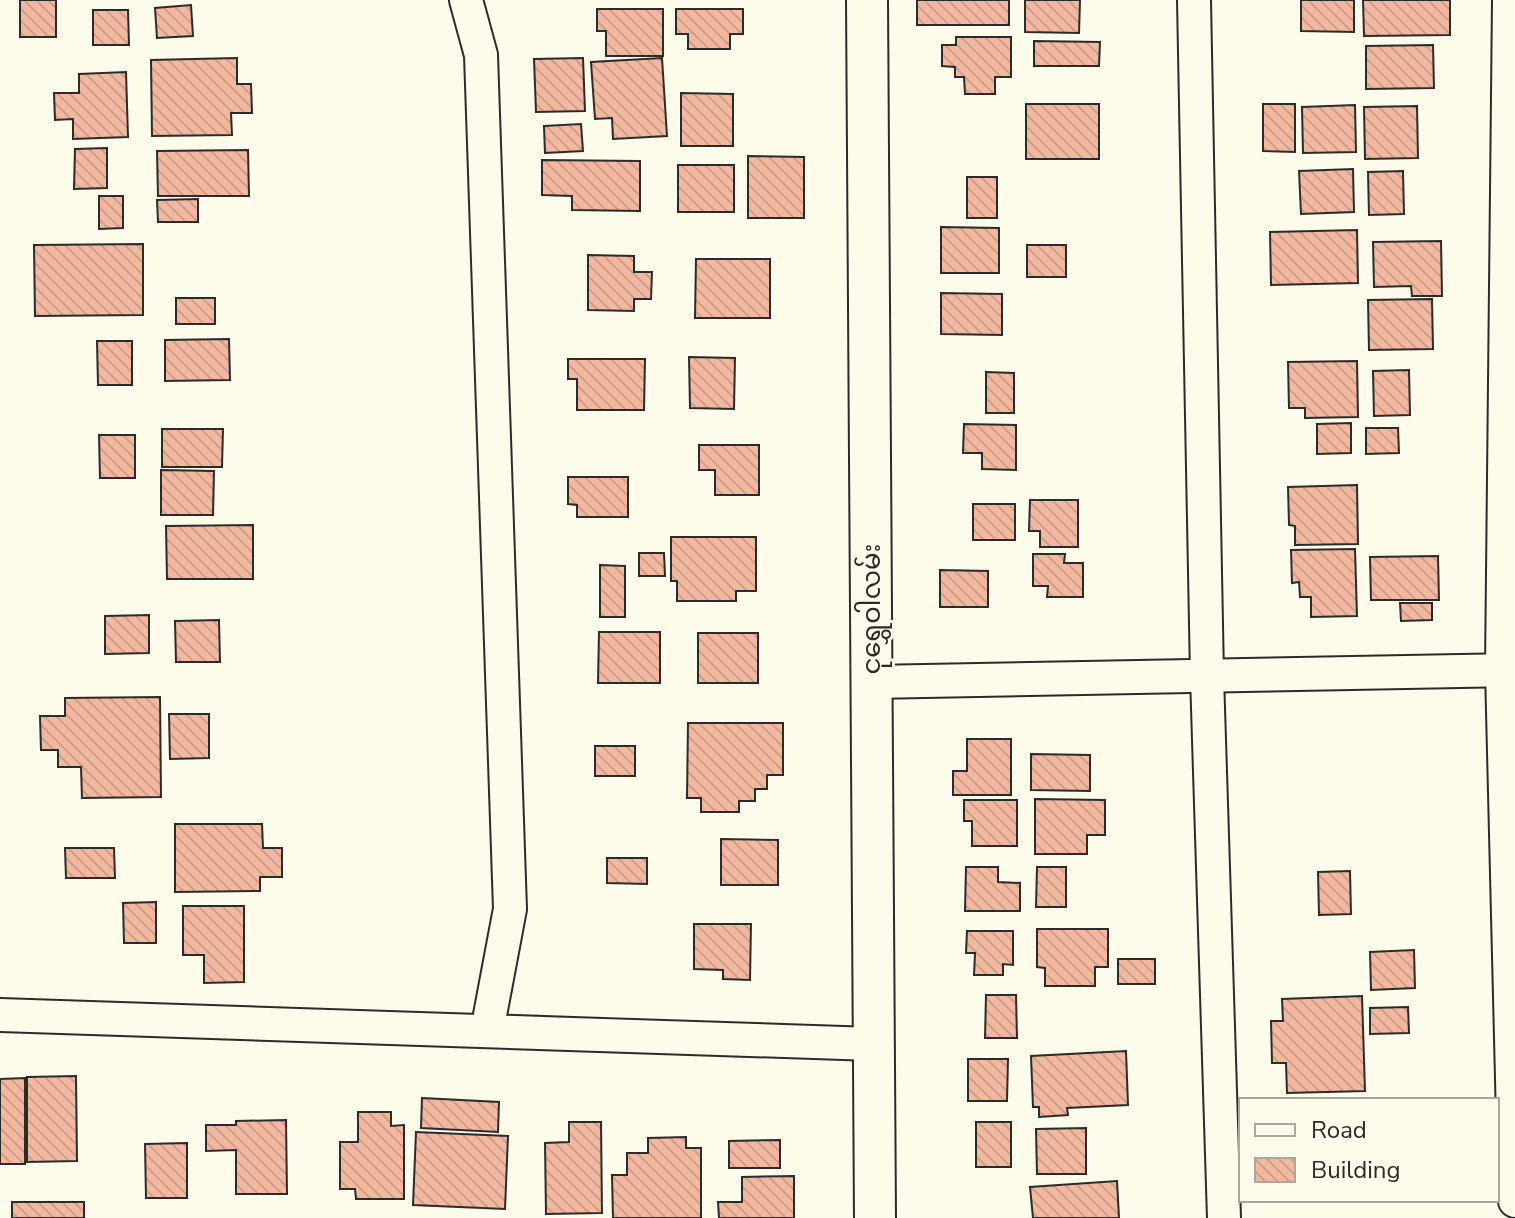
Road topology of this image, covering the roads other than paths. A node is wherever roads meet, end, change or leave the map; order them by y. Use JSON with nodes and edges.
{"nodes":[{"id":1,"x":466,"y":0,"type":"edge"},
{"id":2,"x":867,"y":0,"type":"edge"},
{"id":3,"x":1194,"y":0,"type":"edge"},
{"id":4,"x":1509,"y":0,"type":"edge"},
{"id":5,"x":1509,"y":670,"type":"edge"},
{"id":6,"x":1207,"y":676,"type":"junction"},
{"id":7,"x":871,"y":682,"type":"junction"},
{"id":8,"x":0,"y":1015,"type":"edge"},
{"id":9,"x":487,"y":1031,"type":"junction"},
{"id":10,"x":873,"y":1044,"type":"junction"},
{"id":11,"x":1515,"y":1201,"type":"edge"},
{"id":12,"x":875,"y":1218,"type":"edge"},
{"id":13,"x":1224,"y":1218,"type":"edge"}],
"edges":[{"from":1,"to":9,"type":"street"},
{"from":2,"to":7,"type":"street","name":"ငုရွှေဝါလမ်း"},
{"from":3,"to":6,"type":"street"},
{"from":4,"to":5,"type":"street"},
{"from":5,"to":6,"type":"street"},
{"from":5,"to":11,"type":"street"},
{"from":6,"to":7,"type":"street"},
{"from":6,"to":13,"type":"street"},
{"from":7,"to":10,"type":"street","name":"ငုရွှေဝါလမ်း"},
{"from":8,"to":9,"type":"street"},
{"from":9,"to":10,"type":"street"},
{"from":10,"to":12,"type":"street","name":"ငုရွှေဝါလမ်း"}]}
